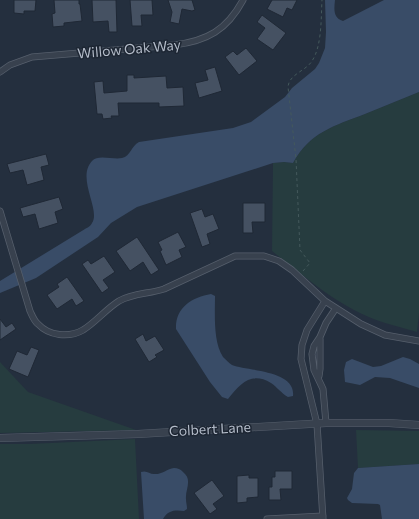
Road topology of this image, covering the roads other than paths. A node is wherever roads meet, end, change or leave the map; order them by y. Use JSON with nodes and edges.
{"nodes":[{"id":1,"x":243,"y":0,"type":"edge"},
{"id":2,"x":0,"y":72,"type":"edge"},
{"id":3,"x":0,"y":211,"type":"edge"},
{"id":4,"x":325,"y":301,"type":"junction"},
{"id":5,"x":336,"y":308,"type":"junction"},
{"id":6,"x":419,"y":341,"type":"edge"},
{"id":7,"x":326,"y":423,"type":"junction"},
{"id":8,"x":317,"y":424,"type":"junction"},
{"id":9,"x":419,"y":425,"type":"edge"},
{"id":10,"x":0,"y":438,"type":"edge"},
{"id":11,"x":323,"y":518,"type":"edge"},
{"id":12,"x":267,"y":519,"type":"edge"}],
"edges":[{"from":1,"to":2,"type":"street","name":"Willow Oak Way"},
{"from":3,"to":4,"type":"street"},
{"from":4,"to":5,"type":"street"},
{"from":4,"to":8,"type":"street"},
{"from":5,"to":6,"type":"street"},
{"from":5,"to":7,"type":"street"},
{"from":7,"to":8,"type":"street","name":"Colbert Lane"},
{"from":7,"to":9,"type":"street","name":"Colbert Lane"},
{"from":8,"to":10,"type":"street","name":"Colbert Lane"},
{"from":8,"to":11,"type":"street"},
{"from":11,"to":12,"type":"street"}]}
